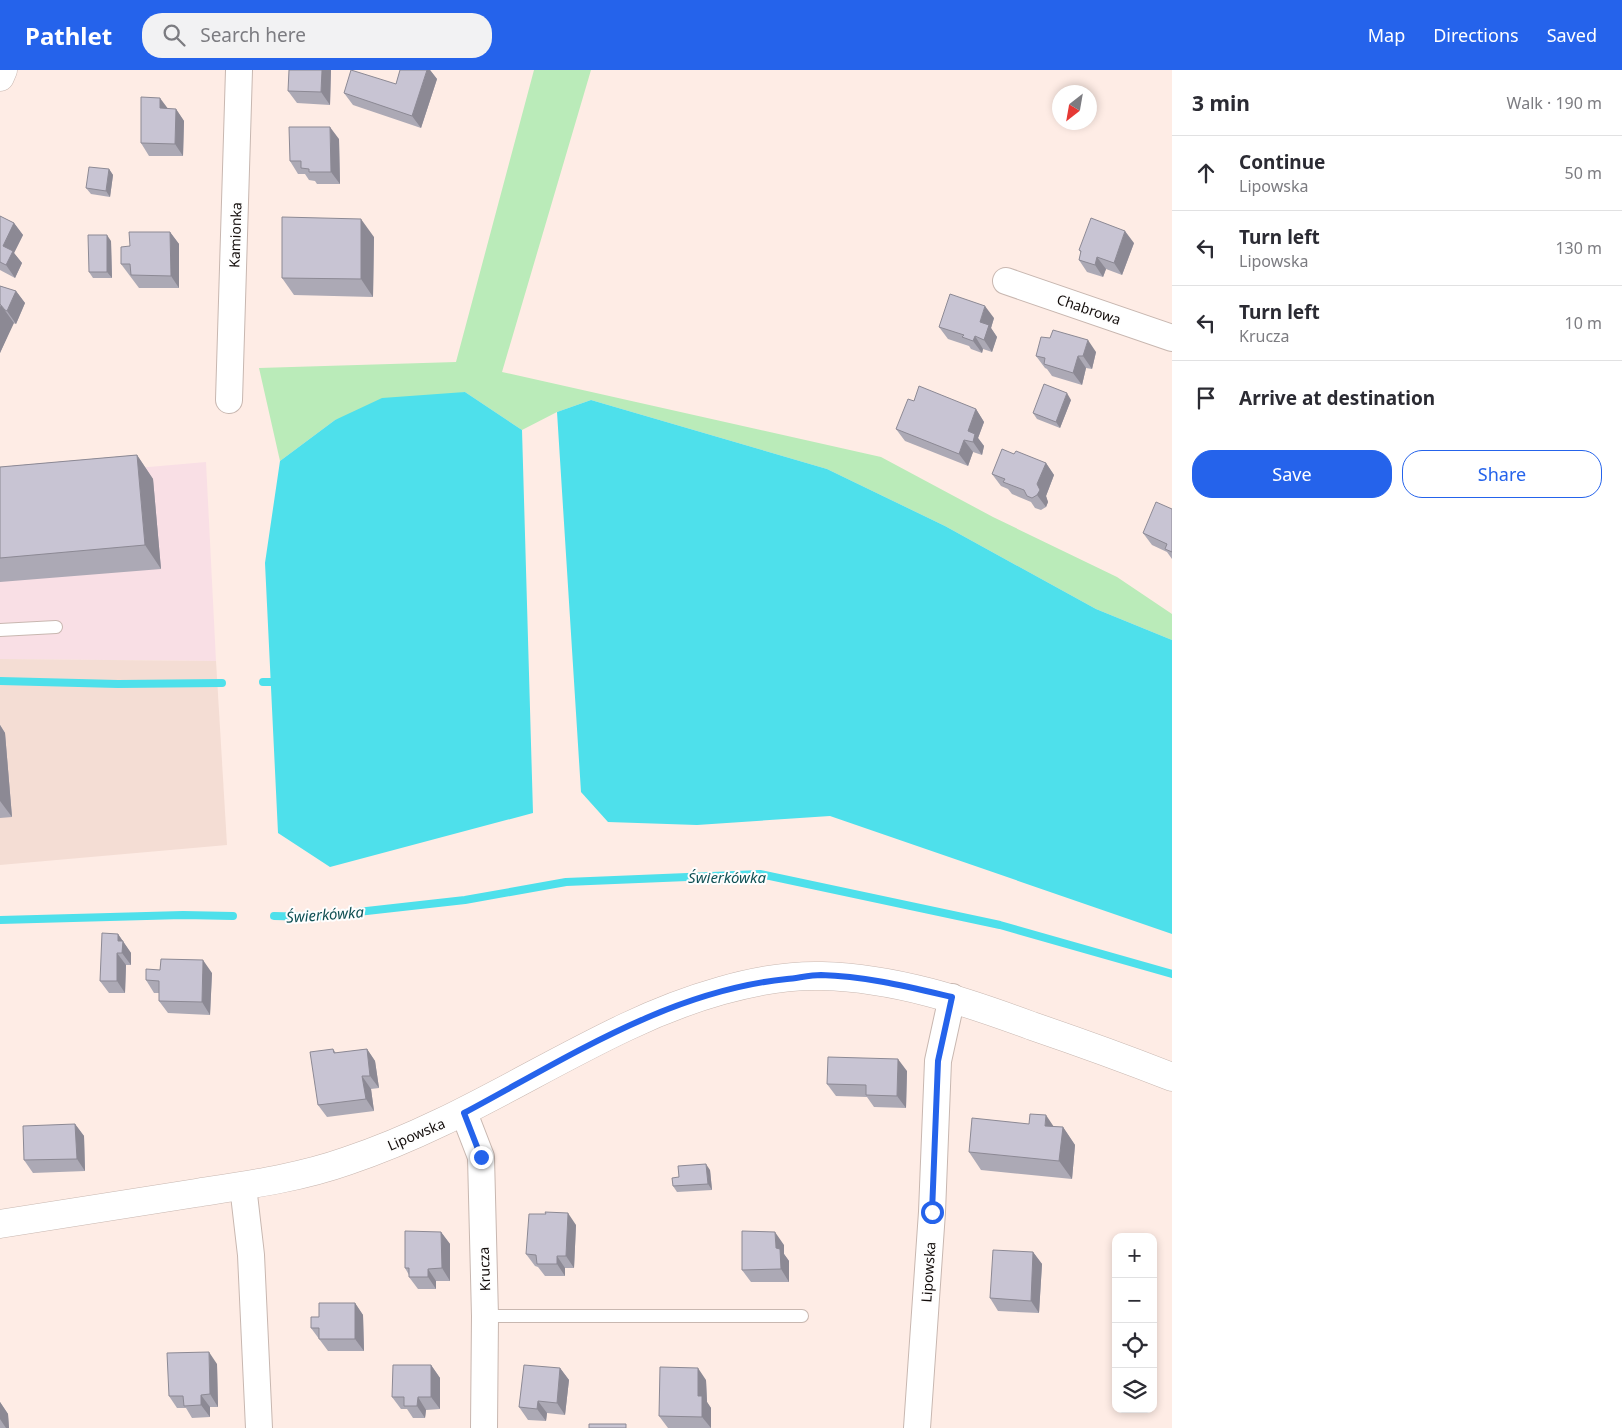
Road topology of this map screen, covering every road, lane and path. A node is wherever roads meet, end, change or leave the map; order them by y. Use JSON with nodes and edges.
{"nodes":[{"id":1,"x":3,"y":70,"type":"edge"},
{"id":2,"x":239,"y":70,"type":"edge"},
{"id":3,"x":0,"y":77,"type":"edge"},
{"id":4,"x":1006,"y":281,"type":"dead end"},
{"id":5,"x":1172,"y":338,"type":"edge"},
{"id":6,"x":229,"y":400,"type":"dead end"},
{"id":7,"x":56,"y":627,"type":"dead end"},
{"id":8,"x":0,"y":630,"type":"edge"},
{"id":9,"x":952,"y":997,"type":"junction"},
{"id":10,"x":1172,"y":1077,"type":"edge"},
{"id":11,"x":464,"y":1113,"type":"junction"},
{"id":12,"x":243,"y":1186,"type":"junction"},
{"id":13,"x":0,"y":1224,"type":"edge"},
{"id":14,"x":485,"y":1316,"type":"junction"},
{"id":15,"x":802,"y":1316,"type":"dead end"},
{"id":16,"x":259,"y":1428,"type":"edge"},
{"id":17,"x":484,"y":1428,"type":"edge"},
{"id":18,"x":917,"y":1428,"type":"edge"}],
"edges":[{"from":1,"to":3,"type":"street"},
{"from":2,"to":6,"type":"street","name":"Kamionka"},
{"from":4,"to":5,"type":"street","name":"Chabrowa"},
{"from":7,"to":8,"type":"lane"},
{"from":9,"to":10,"type":"street","name":"Lipowska"},
{"from":9,"to":11,"type":"street","name":"Lipowska"},
{"from":9,"to":18,"type":"street","name":"Lipowska"},
{"from":11,"to":12,"type":"street","name":"Lipowska"},
{"from":11,"to":14,"type":"street","name":"Krucza"},
{"from":12,"to":13,"type":"street","name":"Lipowska"},
{"from":12,"to":16,"type":"street"},
{"from":14,"to":15,"type":"lane"},
{"from":14,"to":17,"type":"street","name":"Krucza"}]}
